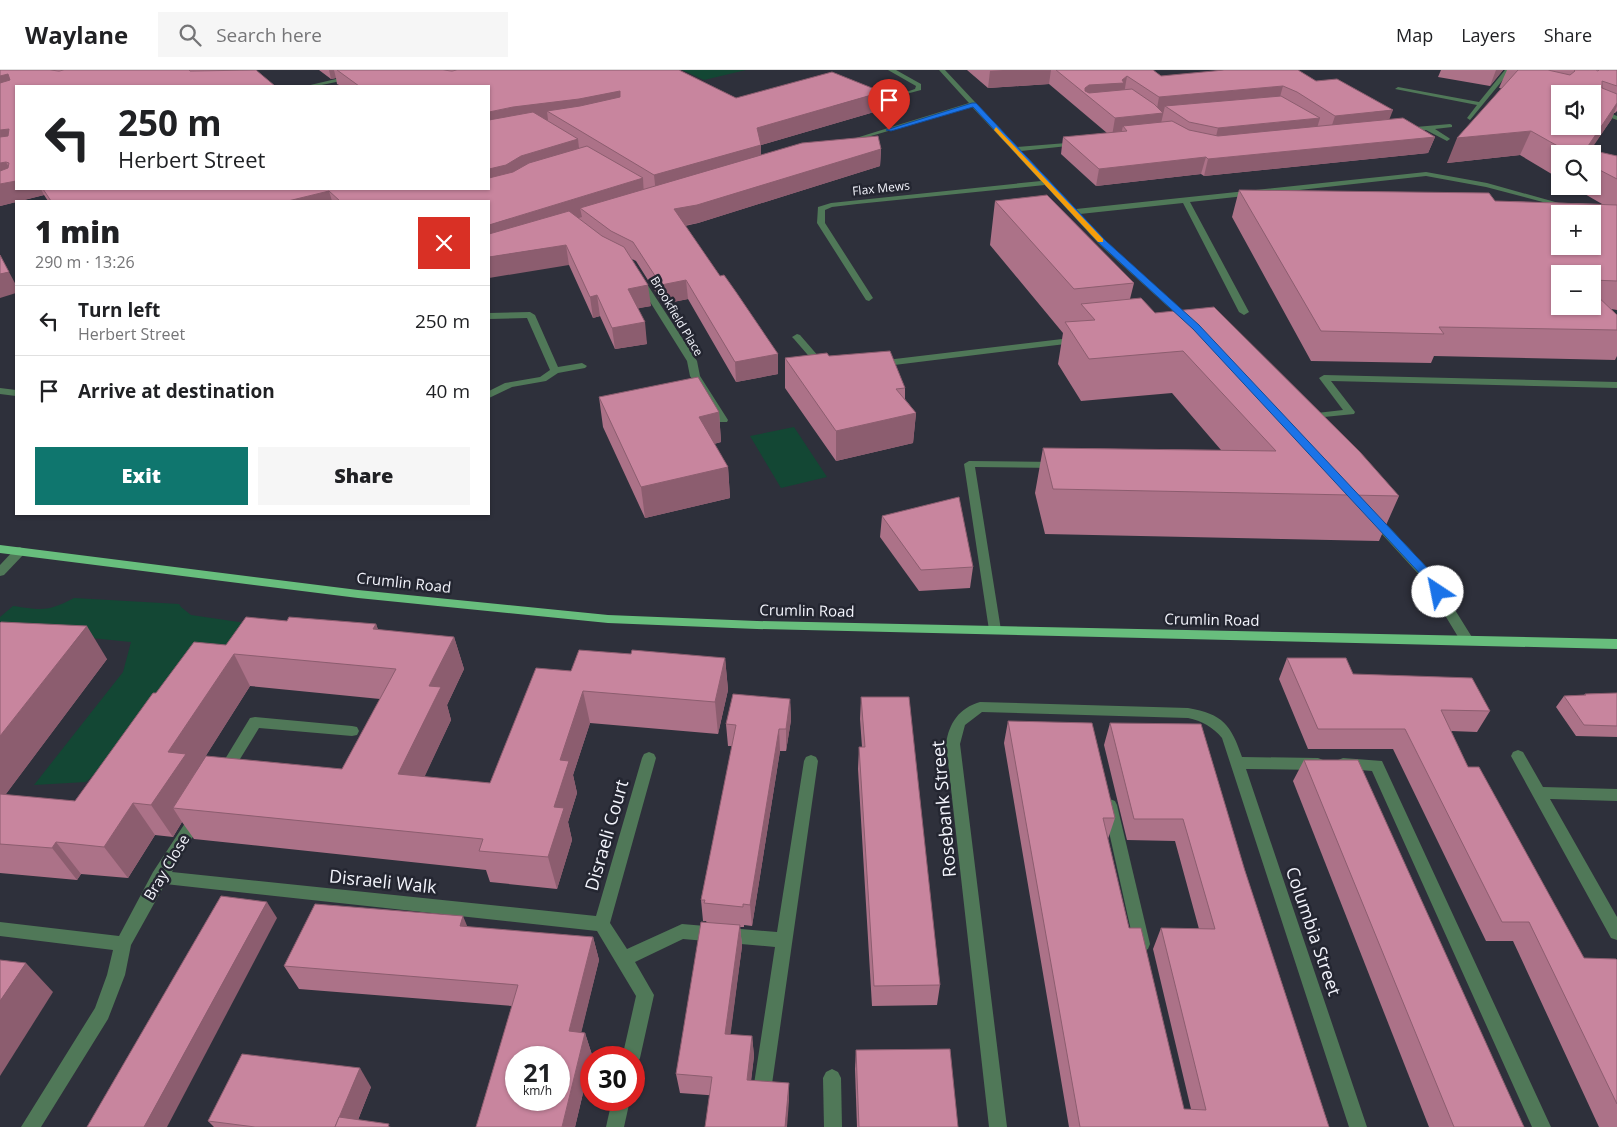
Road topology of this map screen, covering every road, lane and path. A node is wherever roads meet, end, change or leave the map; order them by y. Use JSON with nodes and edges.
{"nodes":[{"id":1,"x":891,"y":70,"type":"edge"},
{"id":2,"x":942,"y":70,"type":"edge"},
{"id":3,"x":1508,"y":70,"type":"edge"},
{"id":4,"x":362,"y":75,"type":"edge"},
{"id":5,"x":1500,"y":81,"type":"junction"},
{"id":6,"x":1508,"y":82,"type":"edge"},
{"id":7,"x":314,"y":85,"type":"edge"},
{"id":8,"x":1398,"y":89,"type":"dead end"},
{"id":9,"x":908,"y":93,"type":"dead end"},
{"id":10,"x":974,"y":104,"type":"junction"},
{"id":11,"x":1480,"y":104,"type":"junction"},
{"id":12,"x":1601,"y":112,"type":"edge"},
{"id":13,"x":1470,"y":118,"type":"dead end"},
{"id":14,"x":1617,"y":118,"type":"edge"},
{"id":15,"x":1450,"y":126,"type":"dead end"},
{"id":16,"x":1426,"y":128,"type":"junction"},
{"id":17,"x":1397,"y":131,"type":"edge"},
{"id":18,"x":1447,"y":139,"type":"dead end"},
{"id":19,"x":1083,"y":142,"type":"edge"},
{"id":20,"x":832,"y":147,"type":"edge"},
{"id":21,"x":1015,"y":149,"type":"junction"},
{"id":22,"x":1047,"y":183,"type":"junction"},
{"id":23,"x":1186,"y":201,"type":"junction"},
{"id":24,"x":1563,"y":205,"type":"edge"},
{"id":25,"x":1074,"y":212,"type":"junction"},
{"id":26,"x":636,"y":273,"type":"edge"},
{"id":27,"x":870,"y":298,"type":"dead end"},
{"id":28,"x":1244,"y":312,"type":"dead end"},
{"id":29,"x":490,"y":316,"type":"edge"},
{"id":30,"x":1191,"y":328,"type":"edge"},
{"id":31,"x":797,"y":337,"type":"dead end"},
{"id":32,"x":1090,"y":338,"type":"edge"},
{"id":33,"x":582,"y":366,"type":"dead end"},
{"id":34,"x":865,"y":366,"type":"edge"},
{"id":35,"x":836,"y":370,"type":"edge"},
{"id":36,"x":555,"y":371,"type":"junction"},
{"id":37,"x":1617,"y":384,"type":"edge"},
{"id":38,"x":0,"y":391,"type":"edge"},
{"id":39,"x":15,"y":393,"type":"edge"},
{"id":40,"x":490,"y":394,"type":"edge"},
{"id":41,"x":1300,"y":418,"type":"edge"},
{"id":42,"x":723,"y":420,"type":"dead end"},
{"id":43,"x":1067,"y":465,"type":"edge"},
{"id":44,"x":1367,"y":511,"type":"edge"},
{"id":45,"x":0,"y":548,"type":"edge"},
{"id":46,"x":20,"y":551,"type":"junction"},
{"id":47,"x":0,"y":572,"type":"edge"},
{"id":48,"x":995,"y":630,"type":"junction"},
{"id":49,"x":1468,"y":642,"type":"junction"},
{"id":50,"x":1617,"y":644,"type":"edge"},
{"id":51,"x":1087,"y":710,"type":"junction"},
{"id":52,"x":1092,"y":730,"type":"edge"},
{"id":53,"x":352,"y":731,"type":"dead end"},
{"id":54,"x":1234,"y":755,"type":"junction"},
{"id":55,"x":1518,"y":756,"type":"dead end"},
{"id":56,"x":649,"y":758,"type":"dead end"},
{"id":57,"x":811,"y":761,"type":"dead end"},
{"id":58,"x":215,"y":787,"type":"edge"},
{"id":59,"x":1106,"y":788,"type":"edge"},
{"id":60,"x":1538,"y":793,"type":"junction"},
{"id":61,"x":1617,"y":795,"type":"edge"},
{"id":62,"x":205,"y":803,"type":"edge"},
{"id":63,"x":160,"y":877,"type":"junction"},
{"id":64,"x":602,"y":924,"type":"junction"},
{"id":65,"x":0,"y":929,"type":"edge"},
{"id":66,"x":1617,"y":933,"type":"edge"},
{"id":67,"x":784,"y":940,"type":"junction"},
{"id":68,"x":124,"y":944,"type":"junction"},
{"id":69,"x":624,"y":959,"type":"junction"},
{"id":70,"x":1146,"y":962,"type":"edge"},
{"id":71,"x":634,"y":1046,"type":"edge"},
{"id":72,"x":832,"y":1078,"type":"dead end"},
{"id":73,"x":763,"y":1084,"type":"edge"},
{"id":74,"x":619,"y":1111,"type":"edge"},
{"id":75,"x":30,"y":1127,"type":"edge"},
{"id":76,"x":615,"y":1127,"type":"edge"},
{"id":77,"x":833,"y":1127,"type":"edge"},
{"id":78,"x":998,"y":1127,"type":"edge"},
{"id":79,"x":1358,"y":1127,"type":"edge"},
{"id":80,"x":1542,"y":1127,"type":"edge"}],
"edges":[{"from":1,"to":9,"type":"street"},
{"from":2,"to":10,"type":"street"},
{"from":3,"to":5,"type":"street"},
{"from":4,"to":7,"type":"street"},
{"from":5,"to":6,"type":"street"},
{"from":5,"to":11,"type":"street"},
{"from":8,"to":11,"type":"street"},
{"from":10,"to":20,"type":"street"},
{"from":10,"to":21,"type":"street"},
{"from":11,"to":13,"type":"street"},
{"from":12,"to":14,"type":"street"},
{"from":15,"to":16,"type":"street"},
{"from":16,"to":17,"type":"street"},
{"from":16,"to":18,"type":"street"},
{"from":19,"to":21,"type":"street"},
{"from":21,"to":22,"type":"street"},
{"from":22,"to":25,"type":"street"},
{"from":22,"to":27,"type":"street","name":"Flax Mews"},
{"from":23,"to":24,"type":"street"},
{"from":23,"to":25,"type":"street"},
{"from":23,"to":28,"type":"street"},
{"from":25,"to":30,"type":"street"},
{"from":26,"to":42,"type":"street","name":"Brookfield Place"},
{"from":29,"to":36,"type":"street"},
{"from":31,"to":35,"type":"street"},
{"from":32,"to":34,"type":"street"},
{"from":33,"to":36,"type":"street"},
{"from":36,"to":40,"type":"street"},
{"from":37,"to":41,"type":"street"},
{"from":38,"to":39,"type":"street"},
{"from":43,"to":48,"type":"street"},
{"from":44,"to":49,"type":"street"},
{"from":45,"to":46,"type":"main road","name":"Crumlin Road"},
{"from":46,"to":47,"type":"street"},
{"from":46,"to":48,"type":"main road","name":"Crumlin Road"},
{"from":48,"to":49,"type":"main road","name":"Crumlin Road"},
{"from":49,"to":50,"type":"main road","name":"Crumlin Road"},
{"from":51,"to":52,"type":"street"},
{"from":51,"to":54,"type":"street","name":"Rosebank Street"},
{"from":51,"to":78,"type":"street","name":"Rosebank Street"},
{"from":53,"to":58,"type":"street"},
{"from":54,"to":79,"type":"street","name":"Columbia Street"},
{"from":54,"to":80,"type":"street"},
{"from":55,"to":60,"type":"street"},
{"from":56,"to":64,"type":"street","name":"Disraeli Court"},
{"from":57,"to":67,"type":"street"},
{"from":59,"to":70,"type":"street"},
{"from":60,"to":61,"type":"street"},
{"from":60,"to":66,"type":"street"},
{"from":62,"to":63,"type":"street","name":"Bray Close"},
{"from":63,"to":64,"type":"street","name":"Disraeli Walk"},
{"from":63,"to":68,"type":"street","name":"Bray Close"},
{"from":64,"to":69,"type":"street"},
{"from":65,"to":68,"type":"street"},
{"from":67,"to":69,"type":"street"},
{"from":67,"to":73,"type":"street"},
{"from":68,"to":75,"type":"street","name":"Bray Close"},
{"from":69,"to":71,"type":"street"},
{"from":72,"to":77,"type":"street"},
{"from":74,"to":76,"type":"street"}]}
